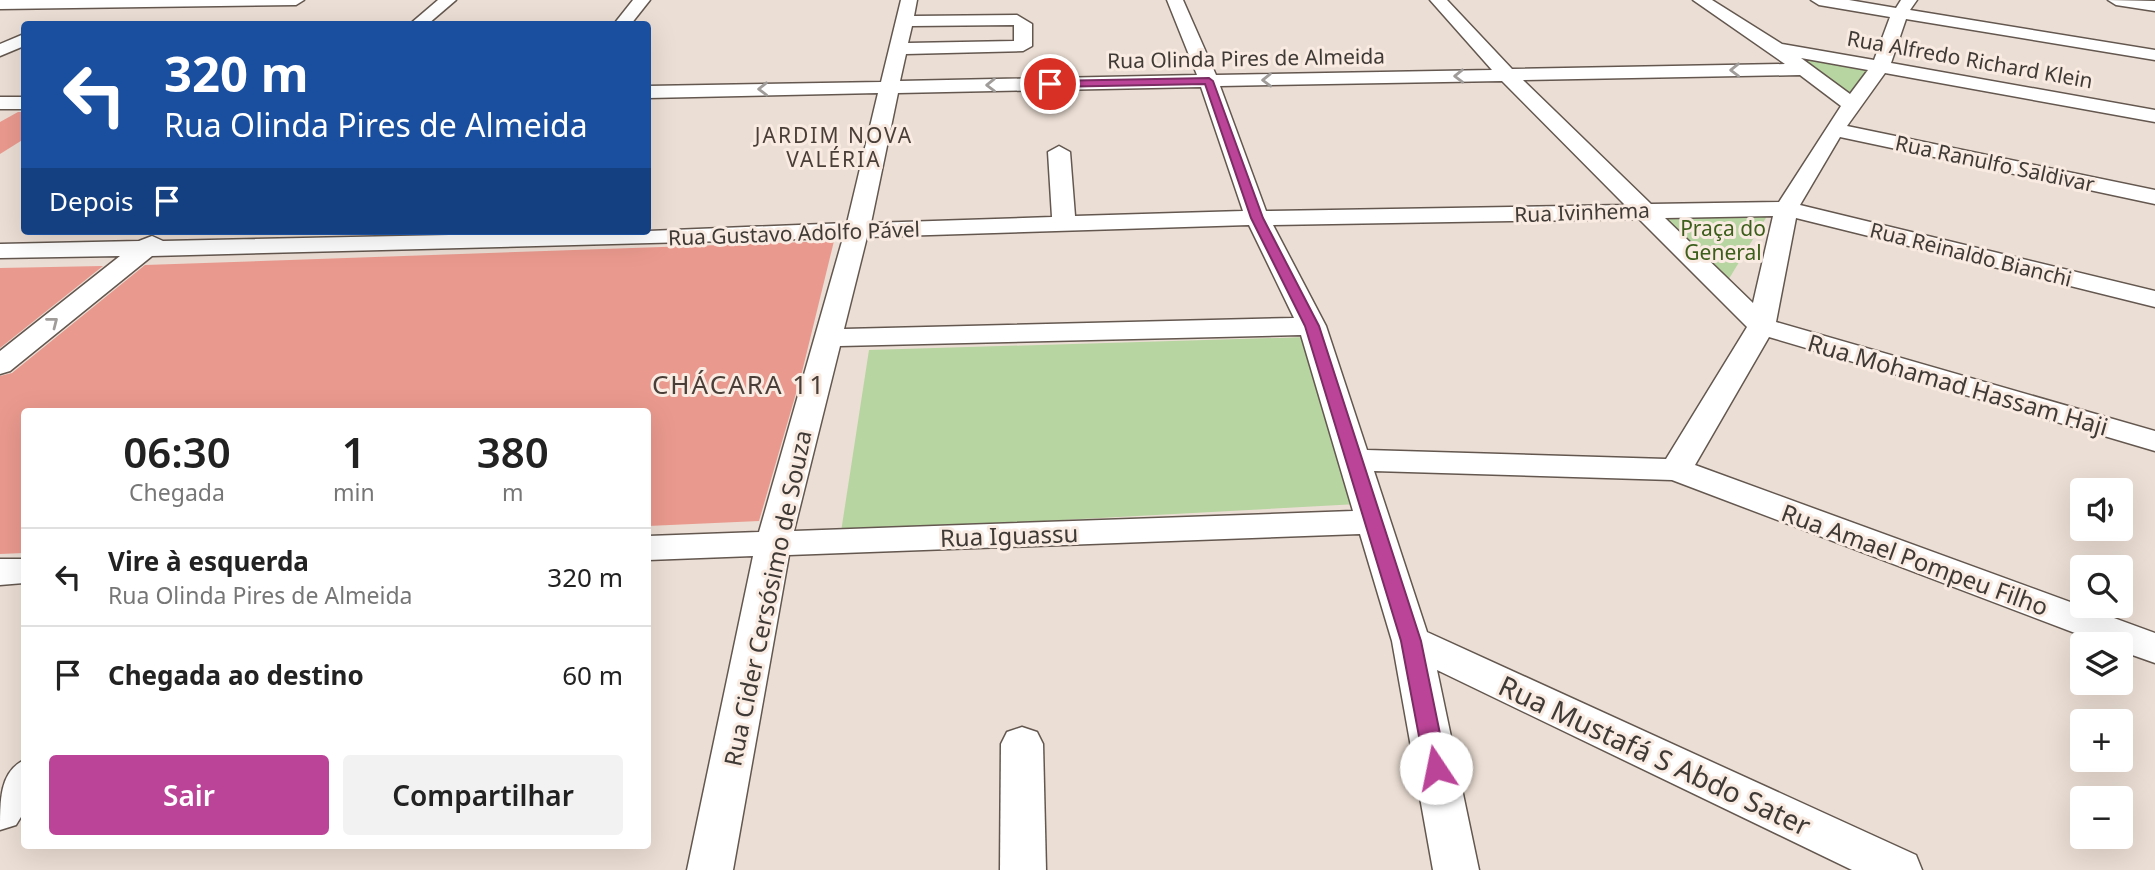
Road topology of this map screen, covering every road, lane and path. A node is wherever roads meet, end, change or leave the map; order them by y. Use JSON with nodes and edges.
{"nodes":[{"id":1,"x":296,"y":0,"type":"edge"},
{"id":2,"x":448,"y":0,"type":"edge"},
{"id":3,"x":642,"y":0,"type":"edge"},
{"id":4,"x":1175,"y":0,"type":"edge"},
{"id":5,"x":1438,"y":0,"type":"edge"},
{"id":6,"x":1701,"y":0,"type":"edge"},
{"id":7,"x":1819,"y":0,"type":"edge"},
{"id":8,"x":2116,"y":0,"type":"edge"},
{"id":9,"x":100,"y":1,"type":"edge"},
{"id":10,"x":0,"y":4,"type":"edge"},
{"id":11,"x":1905,"y":6,"type":"edge"},
{"id":12,"x":2155,"y":6,"type":"edge"},
{"id":13,"x":65,"y":19,"type":"dead end"},
{"id":14,"x":422,"y":21,"type":"edge"},
{"id":15,"x":624,"y":21,"type":"edge"},
{"id":16,"x":904,"y":23,"type":"edge"},
{"id":17,"x":21,"y":40,"type":"edge"},
{"id":18,"x":1776,"y":48,"type":"junction"},
{"id":19,"x":0,"y":51,"type":"edge"},
{"id":20,"x":2155,"y":55,"type":"edge"},
{"id":21,"x":1881,"y":65,"type":"junction"},
{"id":22,"x":1803,"y":69,"type":"junction"},
{"id":23,"x":1507,"y":75,"type":"junction"},
{"id":24,"x":1209,"y":81,"type":"junction"},
{"id":25,"x":891,"y":86,"type":"junction"},
{"id":26,"x":651,"y":92,"type":"edge"},
{"id":27,"x":0,"y":103,"type":"edge"},
{"id":28,"x":21,"y":103,"type":"edge"},
{"id":29,"x":1853,"y":106,"type":"junction"},
{"id":30,"x":2155,"y":116,"type":"edge"},
{"id":31,"x":1834,"y":130,"type":"junction"},
{"id":32,"x":1059,"y":152,"type":"dead end"},
{"id":33,"x":2155,"y":197,"type":"edge"},
{"id":34,"x":1786,"y":209,"type":"junction"},
{"id":35,"x":1645,"y":210,"type":"junction"},
{"id":36,"x":1379,"y":217,"type":"joint"},
{"id":37,"x":1257,"y":218,"type":"junction"},
{"id":38,"x":1064,"y":226,"type":"junction"},
{"id":39,"x":857,"y":230,"type":"junction"},
{"id":40,"x":651,"y":234,"type":"edge"},
{"id":41,"x":566,"y":235,"type":"edge"},
{"id":42,"x":449,"y":237,"type":"edge"},
{"id":43,"x":157,"y":240,"type":"edge"},
{"id":44,"x":0,"y":251,"type":"edge"},
{"id":45,"x":2155,"y":299,"type":"edge"},
{"id":46,"x":1312,"y":326,"type":"junction"},
{"id":47,"x":1761,"y":326,"type":"junction"},
{"id":48,"x":827,"y":338,"type":"junction"},
{"id":49,"x":0,"y":365,"type":"edge"},
{"id":50,"x":2155,"y":442,"type":"edge"},
{"id":51,"x":1353,"y":460,"type":"junction"},
{"id":52,"x":1676,"y":470,"type":"junction"},
{"id":53,"x":1371,"y":522,"type":"junction"},
{"id":54,"x":774,"y":544,"type":"junction"},
{"id":55,"x":651,"y":548,"type":"edge"},
{"id":56,"x":21,"y":570,"type":"edge"},
{"id":57,"x":0,"y":572,"type":"edge"},
{"id":58,"x":1411,"y":641,"type":"junction"},
{"id":59,"x":2155,"y":648,"type":"edge"},
{"id":60,"x":1022,"y":744,"type":"dead end"},
{"id":61,"x":21,"y":782,"type":"edge"},
{"id":62,"x":0,"y":811,"type":"edge"},
{"id":63,"x":710,"y":870,"type":"edge"},
{"id":64,"x":1023,"y":870,"type":"edge"},
{"id":65,"x":1456,"y":870,"type":"edge"},
{"id":66,"x":1899,"y":870,"type":"edge"}],
"edges":[{"from":1,"to":9,"type":"street"},
{"from":2,"to":14,"type":"street"},
{"from":3,"to":15,"type":"street"},
{"from":4,"to":24,"type":"street"},
{"from":5,"to":23,"type":"street"},
{"from":6,"to":18,"type":"street"},
{"from":7,"to":11,"type":"street"},
{"from":8,"to":12,"type":"street"},
{"from":9,"to":10,"type":"street"},
{"from":9,"to":13,"type":"street"},
{"from":11,"to":20,"type":"street"},
{"from":11,"to":21,"type":"street"},
{"from":16,"to":16,"type":"street"},
{"from":16,"to":25,"type":"street","name":"Rua Cider Cersósimo de Souza"},
{"from":17,"to":19,"type":"street"},
{"from":18,"to":21,"type":"street","name":"Rua Alfredo Richard Klein"},
{"from":18,"to":22,"type":"street"},
{"from":21,"to":29,"type":"street"},
{"from":21,"to":30,"type":"street","name":"Rua Alfredo Richard Klein"},
{"from":22,"to":23,"type":"street","name":"Rua Olinda Pires de Almeida","one_way":true},
{"from":22,"to":29,"type":"street"},
{"from":23,"to":24,"type":"street","name":"Rua Olinda Pires de Almeida","one_way":true},
{"from":23,"to":35,"type":"street"},
{"from":24,"to":25,"type":"street","name":"Rua Olinda Pires de Almeida","one_way":true},
{"from":24,"to":37,"type":"street"},
{"from":25,"to":26,"type":"street","name":"Rua Olinda Pires de Almeida","one_way":true},
{"from":25,"to":39,"type":"street","name":"Rua Cider Cersósimo de Souza"},
{"from":27,"to":28,"type":"street"},
{"from":29,"to":31,"type":"street"},
{"from":31,"to":33,"type":"street","name":"Rua Ranulfo Saldivar"},
{"from":31,"to":34,"type":"street"},
{"from":32,"to":38,"type":"street"},
{"from":34,"to":35,"type":"street","name":"Rua Ivinhema"},
{"from":34,"to":45,"type":"street","name":"Rua Reinaldo Bianchi"},
{"from":34,"to":47,"type":"street"},
{"from":35,"to":36,"type":"street","name":"Rua Ivinhema"},
{"from":35,"to":47,"type":"street"},
{"from":36,"to":37,"type":"street","name":"Rua Gustavo Adolfo Pável"},
{"from":37,"to":38,"type":"street","name":"Rua Gustavo Adolfo Pável"},
{"from":37,"to":46,"type":"street"},
{"from":38,"to":39,"type":"street","name":"Rua Gustavo Adolfo Pável"},
{"from":39,"to":40,"type":"street","name":"Rua Gustavo Adolfo Pável"},
{"from":39,"to":48,"type":"street","name":"Rua Cider Cersósimo de Souza"},
{"from":41,"to":42,"type":"street","name":"Rua Gustavo Adolfo Pável"},
{"from":42,"to":43,"type":"street","name":"Rua Gustavo Adolfo Pável"},
{"from":43,"to":44,"type":"street","name":"Rua Gustavo Adolfo Pável"},
{"from":49,"to":43,"type":"street","one_way":true},
{"from":46,"to":48,"type":"street"},
{"from":46,"to":51,"type":"street"},
{"from":47,"to":50,"type":"street","name":"Rua Mohamad Hassam Haji"},
{"from":47,"to":52,"type":"street"},
{"from":48,"to":54,"type":"street","name":"Rua Cider Cersósimo de Souza"},
{"from":51,"to":52,"type":"street","name":"Rua Amael Pompeu Filho"},
{"from":51,"to":53,"type":"street"},
{"from":52,"to":59,"type":"street","name":"Rua Amael Pompeu Filho"},
{"from":53,"to":54,"type":"street","name":"Rua Iguassu"},
{"from":53,"to":58,"type":"street"},
{"from":54,"to":55,"type":"street","name":"Rua Iguassu"},
{"from":54,"to":63,"type":"street","name":"Rua Cider Cersósimo de Souza"},
{"from":56,"to":57,"type":"street"},
{"from":58,"to":65,"type":"street"},
{"from":58,"to":66,"type":"street","name":"Rua Mustafá S Abdo Sater"},
{"from":60,"to":64,"type":"street"},
{"from":61,"to":62,"type":"street"}]}
